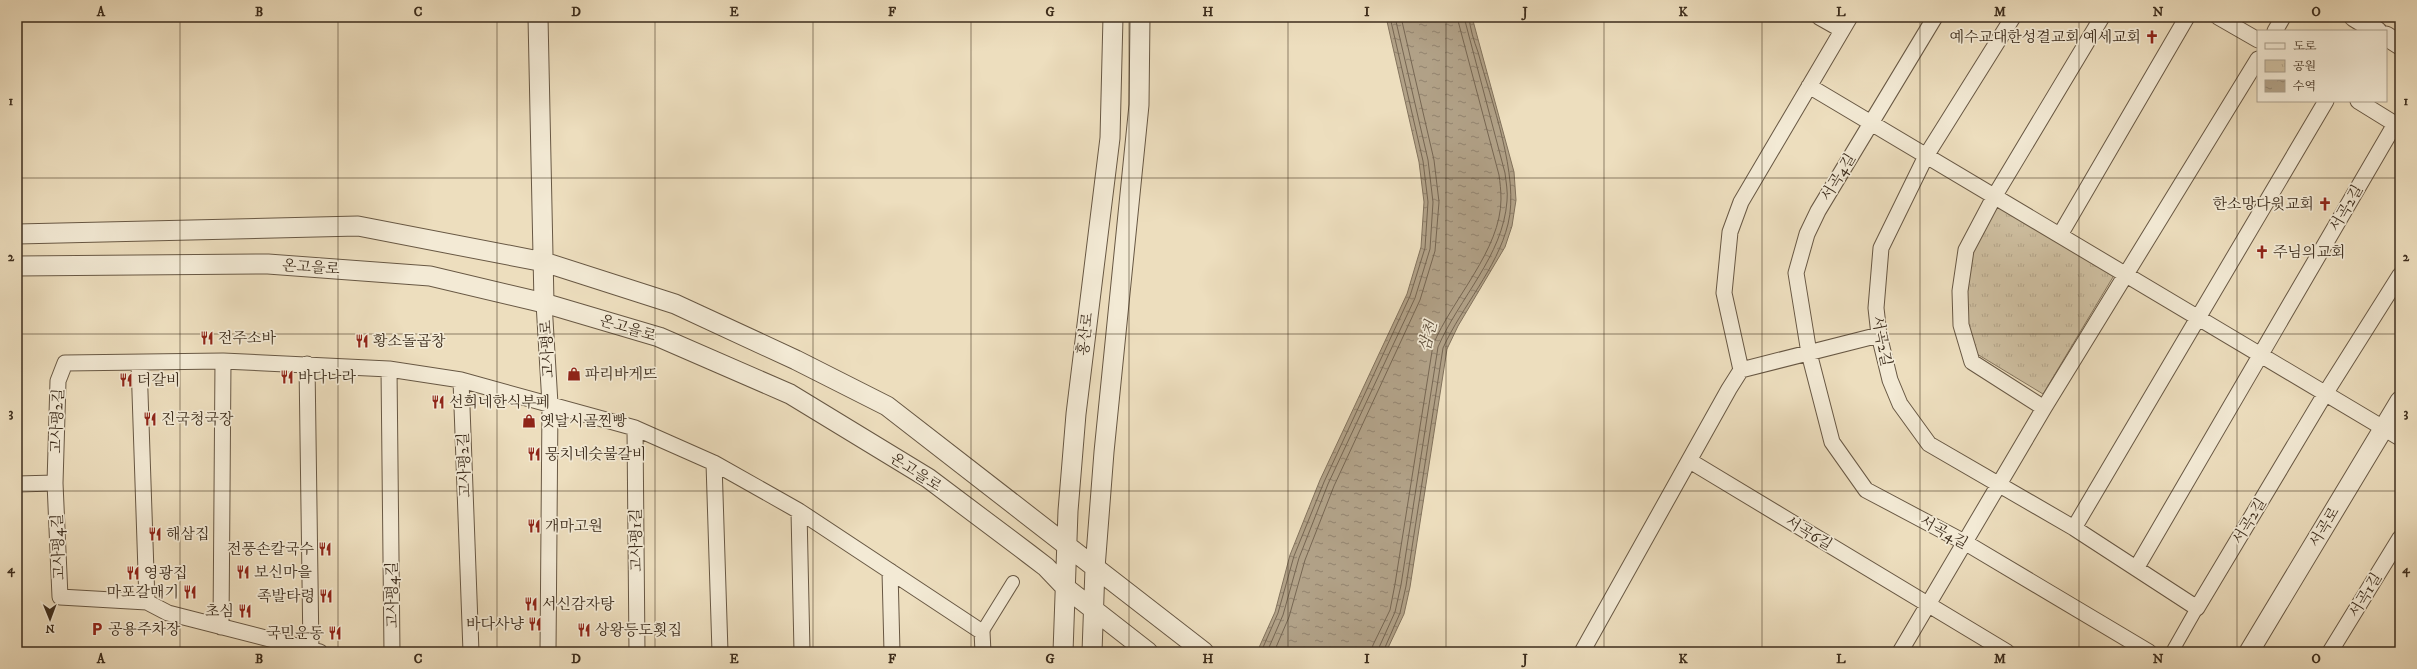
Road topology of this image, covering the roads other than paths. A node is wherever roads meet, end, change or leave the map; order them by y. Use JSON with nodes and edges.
{"nodes":[{"id":1,"x":538,"y":17,"type":"edge"},
{"id":2,"x":1113,"y":17,"type":"edge"},
{"id":3,"x":1140,"y":17,"type":"edge"},
{"id":4,"x":1819,"y":17,"type":"edge"},
{"id":5,"x":1850,"y":17,"type":"edge"},
{"id":6,"x":1935,"y":17,"type":"edge"},
{"id":7,"x":2013,"y":17,"type":"edge"},
{"id":8,"x":2102,"y":17,"type":"edge"},
{"id":9,"x":2187,"y":17,"type":"edge"},
{"id":10,"x":2218,"y":17,"type":"edge"},
{"id":11,"x":2283,"y":17,"type":"edge"},
{"id":12,"x":2354,"y":17,"type":"edge"},
{"id":13,"x":1842,"y":30,"type":"junction"},
{"id":14,"x":2276,"y":30,"type":"edge"},
{"id":15,"x":2375,"y":30,"type":"edge"},
{"id":16,"x":2387,"y":37,"type":"edge"},
{"id":17,"x":2257,"y":39,"type":"edge"},
{"id":18,"x":2400,"y":45,"type":"edge"},
{"id":19,"x":2257,"y":61,"type":"edge"},
{"id":20,"x":1809,"y":86,"type":"junction"},
{"id":21,"x":2325,"y":102,"type":"edge"},
{"id":22,"x":2360,"y":102,"type":"edge"},
{"id":23,"x":1871,"y":123,"type":"junction"},
{"id":24,"x":2398,"y":125,"type":"edge"},
{"id":25,"x":1926,"y":156,"type":"junction"},
{"id":26,"x":1994,"y":197,"type":"junction"},
{"id":27,"x":17,"y":234,"type":"edge"},
{"id":28,"x":2060,"y":235,"type":"junction"},
{"id":29,"x":544,"y":262,"type":"junction"},
{"id":30,"x":17,"y":266,"type":"edge"},
{"id":31,"x":2125,"y":274,"type":"junction"},
{"id":32,"x":2400,"y":275,"type":"edge"},
{"id":33,"x":544,"y":303,"type":"junction"},
{"id":34,"x":2198,"y":318,"type":"junction"},
{"id":35,"x":1879,"y":335,"type":"junction"},
{"id":36,"x":1809,"y":353,"type":"junction"},
{"id":37,"x":2261,"y":355,"type":"junction"},
{"id":38,"x":223,"y":361,"type":"junction"},
{"id":39,"x":139,"y":363,"type":"junction"},
{"id":40,"x":307,"y":364,"type":"junction"},
{"id":41,"x":389,"y":369,"type":"junction"},
{"id":42,"x":1741,"y":370,"type":"junction"},
{"id":43,"x":461,"y":380,"type":"junction"},
{"id":44,"x":2325,"y":394,"type":"junction"},
{"id":45,"x":2400,"y":401,"type":"edge"},
{"id":46,"x":550,"y":404,"type":"junction"},
{"id":47,"x":2044,"y":408,"type":"junction"},
{"id":48,"x":635,"y":428,"type":"junction"},
{"id":49,"x":2384,"y":428,"type":"junction"},
{"id":50,"x":2400,"y":438,"type":"edge"},
{"id":51,"x":1690,"y":461,"type":"junction"},
{"id":52,"x":714,"y":463,"type":"junction"},
{"id":53,"x":55,"y":483,"type":"junction"},
{"id":54,"x":17,"y":484,"type":"edge"},
{"id":55,"x":1999,"y":484,"type":"junction"},
{"id":56,"x":798,"y":511,"type":"junction"},
{"id":57,"x":2074,"y":528,"type":"junction"},
{"id":58,"x":2400,"y":538,"type":"edge"},
{"id":59,"x":1966,"y":543,"type":"junction"},
{"id":60,"x":1068,"y":548,"type":"junction"},
{"id":61,"x":2137,"y":567,"type":"junction"},
{"id":62,"x":1095,"y":568,"type":"junction"},
{"id":63,"x":890,"y":571,"type":"junction"},
{"id":64,"x":1013,"y":582,"type":"dead end"},
{"id":65,"x":1066,"y":588,"type":"junction"},
{"id":66,"x":147,"y":602,"type":"junction"},
{"id":67,"x":1929,"y":605,"type":"junction"},
{"id":68,"x":1093,"y":608,"type":"junction"},
{"id":69,"x":2197,"y":608,"type":"junction"},
{"id":70,"x":221,"y":627,"type":"junction"},
{"id":71,"x":982,"y":632,"type":"junction"},
{"id":72,"x":315,"y":651,"type":"edge"},
{"id":73,"x":2002,"y":651,"type":"edge"},
{"id":74,"x":392,"y":652,"type":"edge"},
{"id":75,"x":471,"y":652,"type":"edge"},
{"id":76,"x":548,"y":652,"type":"edge"},
{"id":77,"x":637,"y":652,"type":"edge"},
{"id":78,"x":720,"y":652,"type":"edge"},
{"id":79,"x":802,"y":652,"type":"edge"},
{"id":80,"x":892,"y":652,"type":"edge"},
{"id":81,"x":983,"y":652,"type":"edge"},
{"id":82,"x":1063,"y":652,"type":"edge"},
{"id":83,"x":1092,"y":652,"type":"edge"},
{"id":84,"x":1148,"y":652,"type":"edge"},
{"id":85,"x":1204,"y":652,"type":"edge"},
{"id":86,"x":1582,"y":652,"type":"edge"},
{"id":87,"x":1900,"y":652,"type":"edge"},
{"id":88,"x":2149,"y":652,"type":"edge"},
{"id":89,"x":2172,"y":652,"type":"edge"},
{"id":90,"x":2249,"y":652,"type":"edge"},
{"id":91,"x":2330,"y":652,"type":"edge"}],
"edges":[{"from":1,"to":29,"type":"street"},
{"from":2,"to":60,"type":"street","name":"홍산로"},
{"from":3,"to":62,"type":"street","name":"홍산로"},
{"from":4,"to":13,"type":"street"},
{"from":5,"to":13,"type":"street"},
{"from":6,"to":23,"type":"street","name":"서곡4길"},
{"from":7,"to":25,"type":"street","name":"서곡2길"},
{"from":8,"to":26,"type":"street"},
{"from":9,"to":28,"type":"street"},
{"from":10,"to":17,"type":"street"},
{"from":11,"to":14,"type":"street"},
{"from":12,"to":15,"type":"street"},
{"from":13,"to":20,"type":"street"},
{"from":16,"to":18,"type":"street"},
{"from":19,"to":31,"type":"street"},
{"from":20,"to":23,"type":"street"},
{"from":20,"to":42,"type":"street"},
{"from":21,"to":34,"type":"street"},
{"from":22,"to":24,"type":"street"},
{"from":23,"to":25,"type":"street"},
{"from":23,"to":36,"type":"street","name":"서곡4길"},
{"from":24,"to":37,"type":"street","name":"서곡2길"},
{"from":25,"to":26,"type":"street"},
{"from":25,"to":35,"type":"street","name":"서곡2길"},
{"from":26,"to":28,"type":"street"},
{"from":26,"to":47,"type":"street"},
{"from":27,"to":29,"type":"street"},
{"from":28,"to":31,"type":"street"},
{"from":29,"to":33,"type":"street","name":"고사평로"},
{"from":29,"to":60,"type":"street"},
{"from":30,"to":33,"type":"street","name":"온고을로"},
{"from":31,"to":34,"type":"street"},
{"from":31,"to":47,"type":"street"},
{"from":32,"to":44,"type":"street","name":"서곡2길"},
{"from":33,"to":46,"type":"street","name":"고사평로"},
{"from":33,"to":65,"type":"street","name":"온고을로"},
{"from":34,"to":37,"type":"street"},
{"from":34,"to":57,"type":"street"},
{"from":35,"to":36,"type":"street"},
{"from":35,"to":55,"type":"street","name":"서곡2길"},
{"from":36,"to":42,"type":"street"},
{"from":36,"to":59,"type":"street","name":"서곡4길"},
{"from":37,"to":44,"type":"street"},
{"from":37,"to":61,"type":"street","name":"서곡2길"},
{"from":38,"to":39,"type":"street","name":"고사평2길"},
{"from":38,"to":40,"type":"street","name":"고사평2길"},
{"from":38,"to":70,"type":"street"},
{"from":39,"to":53,"type":"street","name":"고사평2길"},
{"from":39,"to":66,"type":"street"},
{"from":40,"to":41,"type":"street","name":"고사평2길"},
{"from":40,"to":72,"type":"street","name":"고사평4길"},
{"from":41,"to":43,"type":"street","name":"고사평2길"},
{"from":41,"to":74,"type":"street","name":"고사평4길"},
{"from":42,"to":51,"type":"street"},
{"from":43,"to":46,"type":"street","name":"고사평2길"},
{"from":43,"to":75,"type":"street","name":"고사평2길"},
{"from":44,"to":49,"type":"street"},
{"from":44,"to":69,"type":"street","name":"서곡2길"},
{"from":45,"to":49,"type":"street","name":"서곡로"},
{"from":46,"to":48,"type":"street"},
{"from":46,"to":76,"type":"street","name":"고사평로"},
{"from":47,"to":55,"type":"street"},
{"from":48,"to":52,"type":"street"},
{"from":48,"to":77,"type":"street","name":"고사평1길"},
{"from":49,"to":50,"type":"street"},
{"from":49,"to":90,"type":"street","name":"서곡로"},
{"from":51,"to":67,"type":"street","name":"서곡6길"},
{"from":51,"to":86,"type":"street"},
{"from":52,"to":56,"type":"street"},
{"from":52,"to":78,"type":"street"},
{"from":53,"to":54,"type":"street"},
{"from":53,"to":66,"type":"street","name":"고사평4길"},
{"from":55,"to":57,"type":"street","name":"서곡2길"},
{"from":55,"to":59,"type":"street"},
{"from":56,"to":63,"type":"street"},
{"from":56,"to":79,"type":"street"},
{"from":57,"to":61,"type":"street","name":"서곡2길"},
{"from":58,"to":91,"type":"street","name":"서곡1길"},
{"from":59,"to":67,"type":"street"},
{"from":59,"to":88,"type":"street","name":"서곡4길"},
{"from":60,"to":62,"type":"street"},
{"from":60,"to":65,"type":"street","name":"홍산로"},
{"from":61,"to":69,"type":"street","name":"서곡2길"},
{"from":62,"to":68,"type":"street","name":"홍산로"},
{"from":62,"to":85,"type":"street"},
{"from":63,"to":71,"type":"street"},
{"from":63,"to":80,"type":"street"},
{"from":64,"to":71,"type":"street"},
{"from":65,"to":68,"type":"street","name":"온고을로"},
{"from":65,"to":82,"type":"street","name":"홍산로"},
{"from":66,"to":70,"type":"street","name":"고사평4길"},
{"from":67,"to":73,"type":"street","name":"서곡6길"},
{"from":67,"to":87,"type":"street"},
{"from":68,"to":83,"type":"street","name":"홍산로"},
{"from":68,"to":84,"type":"street","name":"온고을로"},
{"from":69,"to":89,"type":"street","name":"서곡2길"},
{"from":70,"to":72,"type":"street","name":"고사평4길"},
{"from":71,"to":81,"type":"street"}]}
